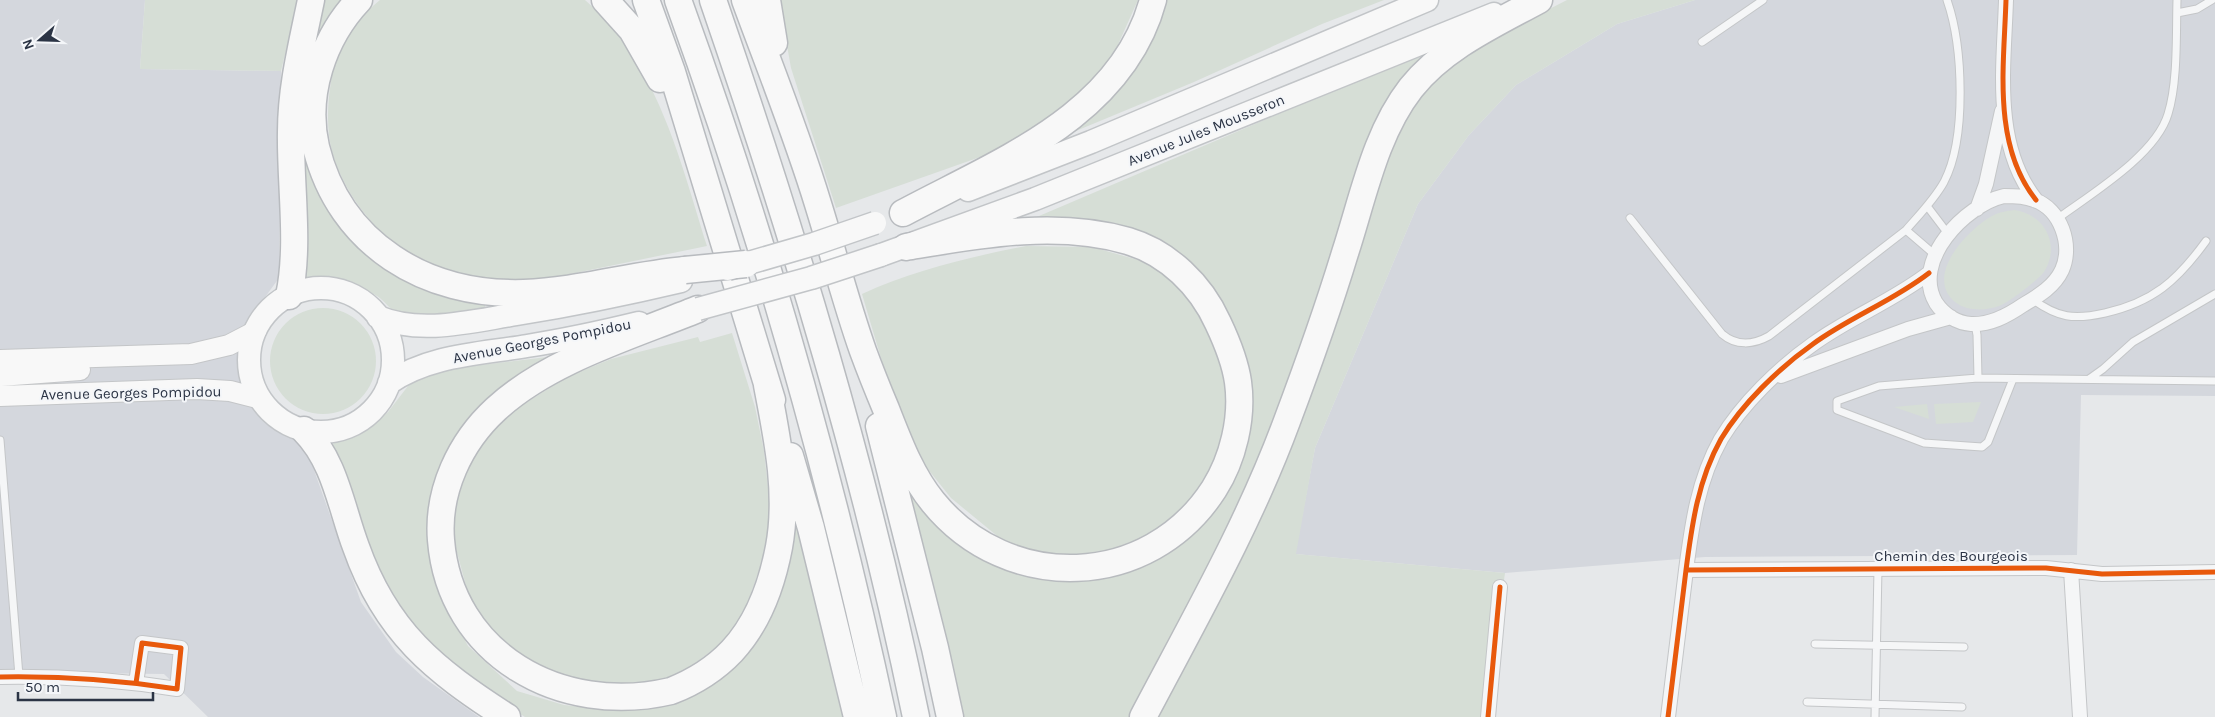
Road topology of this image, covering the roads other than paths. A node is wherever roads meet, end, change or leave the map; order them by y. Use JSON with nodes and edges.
{"nodes":[{"id":1,"x":312,"y":0,"type":"edge"},
{"id":2,"x":359,"y":0,"type":"edge"},
{"id":3,"x":605,"y":0,"type":"edge"},
{"id":4,"x":646,"y":0,"type":"edge"},
{"id":5,"x":678,"y":0,"type":"edge"},
{"id":6,"x":713,"y":0,"type":"edge"},
{"id":7,"x":745,"y":0,"type":"edge"},
{"id":8,"x":767,"y":0,"type":"edge"},
{"id":9,"x":1154,"y":0,"type":"edge"},
{"id":10,"x":1427,"y":0,"type":"edge"},
{"id":11,"x":1530,"y":0,"type":"edge"},
{"id":12,"x":1539,"y":0,"type":"edge"},
{"id":13,"x":1763,"y":0,"type":"edge"},
{"id":14,"x":1947,"y":0,"type":"edge"},
{"id":15,"x":2006,"y":0,"type":"edge"},
{"id":16,"x":2177,"y":0,"type":"edge"},
{"id":17,"x":2212,"y":0,"type":"edge"},
{"id":18,"x":2177,"y":13,"type":"junction"},
{"id":19,"x":1702,"y":42,"type":"dead end"},
{"id":20,"x":2003,"y":103,"type":"junction"},
{"id":21,"x":788,"y":112,"type":"junction"},
{"id":22,"x":695,"y":154,"type":"junction"},
{"id":23,"x":2036,"y":200,"type":"junction"},
{"id":24,"x":1927,"y":206,"type":"junction"},
{"id":25,"x":1976,"y":209,"type":"junction"},
{"id":26,"x":903,"y":214,"type":"junction"},
{"id":27,"x":1630,"y":218,"type":"dead end"},
{"id":28,"x":2057,"y":219,"type":"junction"},
{"id":29,"x":1906,"y":230,"type":"junction"},
{"id":30,"x":1949,"y":235,"type":"junction"},
{"id":31,"x":2206,"y":241,"type":"dead end"},
{"id":32,"x":906,"y":247,"type":"junction"},
{"id":33,"x":881,"y":255,"type":"joint"},
{"id":34,"x":1935,"y":255,"type":"junction"},
{"id":35,"x":746,"y":264,"type":"joint"},
{"id":36,"x":1929,"y":273,"type":"junction"},
{"id":37,"x":687,"y":274,"type":"junction"},
{"id":38,"x":2215,"y":294,"type":"edge"},
{"id":39,"x":289,"y":296,"type":"junction"},
{"id":40,"x":2032,"y":299,"type":"junction"},
{"id":41,"x":698,"y":309,"type":"junction"},
{"id":42,"x":378,"y":317,"type":"junction"},
{"id":43,"x":1950,"y":317,"type":"junction"},
{"id":44,"x":1975,"y":324,"type":"junction"},
{"id":45,"x":256,"y":331,"type":"junction"},
{"id":46,"x":863,"y":351,"type":"junction"},
{"id":47,"x":191,"y":354,"type":"junction"},
{"id":48,"x":0,"y":360,"type":"edge"},
{"id":49,"x":0,"y":376,"type":"edge"},
{"id":50,"x":1978,"y":378,"type":"junction"},
{"id":51,"x":1773,"y":379,"type":"junction"},
{"id":52,"x":2013,"y":379,"type":"junction"},
{"id":53,"x":2088,"y":379,"type":"junction"},
{"id":54,"x":2215,"y":381,"type":"edge"},
{"id":55,"x":389,"y":383,"type":"junction"},
{"id":56,"x":767,"y":385,"type":"junction"},
{"id":57,"x":0,"y":396,"type":"edge"},
{"id":58,"x":261,"y":400,"type":"junction"},
{"id":59,"x":304,"y":430,"type":"junction"},
{"id":60,"x":0,"y":440,"type":"edge"},
{"id":61,"x":1878,"y":569,"type":"junction"},
{"id":62,"x":1686,"y":570,"type":"junction"},
{"id":63,"x":2071,"y":570,"type":"junction"},
{"id":64,"x":2215,"y":572,"type":"edge"},
{"id":65,"x":1500,"y":587,"type":"dead end"},
{"id":66,"x":1815,"y":644,"type":"dead end"},
{"id":67,"x":1876,"y":645,"type":"junction"},
{"id":68,"x":1964,"y":647,"type":"dead end"},
{"id":69,"x":20,"y":676,"type":"junction"},
{"id":70,"x":0,"y":677,"type":"edge"},
{"id":71,"x":136,"y":683,"type":"dead end"},
{"id":72,"x":1807,"y":702,"type":"dead end"},
{"id":73,"x":1875,"y":704,"type":"junction"},
{"id":74,"x":1962,"y":707,"type":"dead end"},
{"id":75,"x":507,"y":717,"type":"edge"},
{"id":76,"x":857,"y":717,"type":"edge"},
{"id":77,"x":883,"y":717,"type":"edge"},
{"id":78,"x":916,"y":717,"type":"edge"},
{"id":79,"x":950,"y":717,"type":"edge"},
{"id":80,"x":1143,"y":717,"type":"edge"},
{"id":81,"x":1488,"y":717,"type":"edge"},
{"id":82,"x":1668,"y":717,"type":"edge"},
{"id":83,"x":1875,"y":717,"type":"edge"},
{"id":84,"x":2080,"y":717,"type":"edge"}],
"edges":[{"from":1,"to":39,"type":"highway"},
{"from":2,"to":37,"type":"highway"},
{"from":3,"to":22,"type":"highway"},
{"from":4,"to":22,"type":"highway"},
{"from":5,"to":77,"type":"highway"},
{"from":6,"to":78,"type":"highway"},
{"from":7,"to":21,"type":"highway"},
{"from":8,"to":21,"type":"highway"},
{"from":9,"to":26,"type":"highway"},
{"from":10,"to":26,"type":"main road"},
{"from":11,"to":32,"type":"main road","name":"Avenue Jules Mousseron"},
{"from":12,"to":80,"type":"highway"},
{"from":13,"to":19,"type":"lane"},
{"from":14,"to":24,"type":"lane"},
{"from":15,"to":20,"type":"street"},
{"from":16,"to":18,"type":"lane"},
{"from":17,"to":18,"type":"lane"},
{"from":18,"to":28,"type":"lane"},
{"from":20,"to":23,"type":"street"},
{"from":20,"to":25,"type":"street"},
{"from":21,"to":46,"type":"highway"},
{"from":22,"to":56,"type":"highway"},
{"from":23,"to":25,"type":"street"},
{"from":23,"to":28,"type":"street"},
{"from":24,"to":29,"type":"lane"},
{"from":24,"to":30,"type":"lane"},
{"from":25,"to":30,"type":"street"},
{"from":26,"to":35,"type":"main road","bridge":true},
{"from":27,"to":29,"type":"lane"},
{"from":28,"to":40,"type":"street"},
{"from":29,"to":34,"type":"lane"},
{"from":30,"to":34,"type":"street"},
{"from":31,"to":40,"type":"lane"},
{"from":32,"to":33,"type":"main road","name":"Avenue Jules Mousseron"},
{"from":32,"to":46,"type":"highway"},
{"from":33,"to":41,"type":"main road","name":"Avenue Georges Pompidou","bridge":true},
{"from":34,"to":36,"type":"street"},
{"from":35,"to":37,"type":"highway","bridge":true},
{"from":36,"to":43,"type":"street"},
{"from":36,"to":51,"type":"street"},
{"from":37,"to":42,"type":"main road","name":"Avenue Georges Pompidou"},
{"from":38,"to":53,"type":"lane"},
{"from":39,"to":42,"type":"main road"},
{"from":39,"to":45,"type":"main road"},
{"from":40,"to":44,"type":"street"},
{"from":41,"to":55,"type":"main road","name":"Avenue Georges Pompidou"},
{"from":41,"to":56,"type":"highway"},
{"from":42,"to":55,"type":"main road"},
{"from":43,"to":44,"type":"street"},
{"from":43,"to":51,"type":"street"},
{"from":44,"to":50,"type":"lane"},
{"from":45,"to":47,"type":"main road"},
{"from":45,"to":58,"type":"main road"},
{"from":46,"to":79,"type":"highway"},
{"from":47,"to":48,"type":"main road"},
{"from":47,"to":49,"type":"main road"},
{"from":50,"to":52,"type":"lane"},
{"from":50,"to":52,"type":"lane"},
{"from":51,"to":62,"type":"street"},
{"from":52,"to":53,"type":"lane"},
{"from":53,"to":54,"type":"lane"},
{"from":55,"to":59,"type":"main road"},
{"from":56,"to":76,"type":"highway"},
{"from":57,"to":58,"type":"main road","name":"Avenue Georges Pompidou"},
{"from":58,"to":59,"type":"main road"},
{"from":59,"to":75,"type":"highway"},
{"from":60,"to":69,"type":"lane"},
{"from":61,"to":62,"type":"street","name":"Chemin des Bourgeois"},
{"from":61,"to":63,"type":"street","name":"Chemin des Bourgeois"},
{"from":61,"to":67,"type":"lane"},
{"from":62,"to":82,"type":"street"},
{"from":63,"to":64,"type":"street","name":"Chemin des Bourgeois"},
{"from":63,"to":84,"type":"street"},
{"from":65,"to":81,"type":"street"},
{"from":66,"to":67,"type":"lane"},
{"from":67,"to":68,"type":"lane"},
{"from":67,"to":73,"type":"lane"},
{"from":69,"to":70,"type":"street"},
{"from":69,"to":71,"type":"street"},
{"from":72,"to":73,"type":"lane"},
{"from":73,"to":74,"type":"lane"},
{"from":73,"to":83,"type":"lane"}]}
